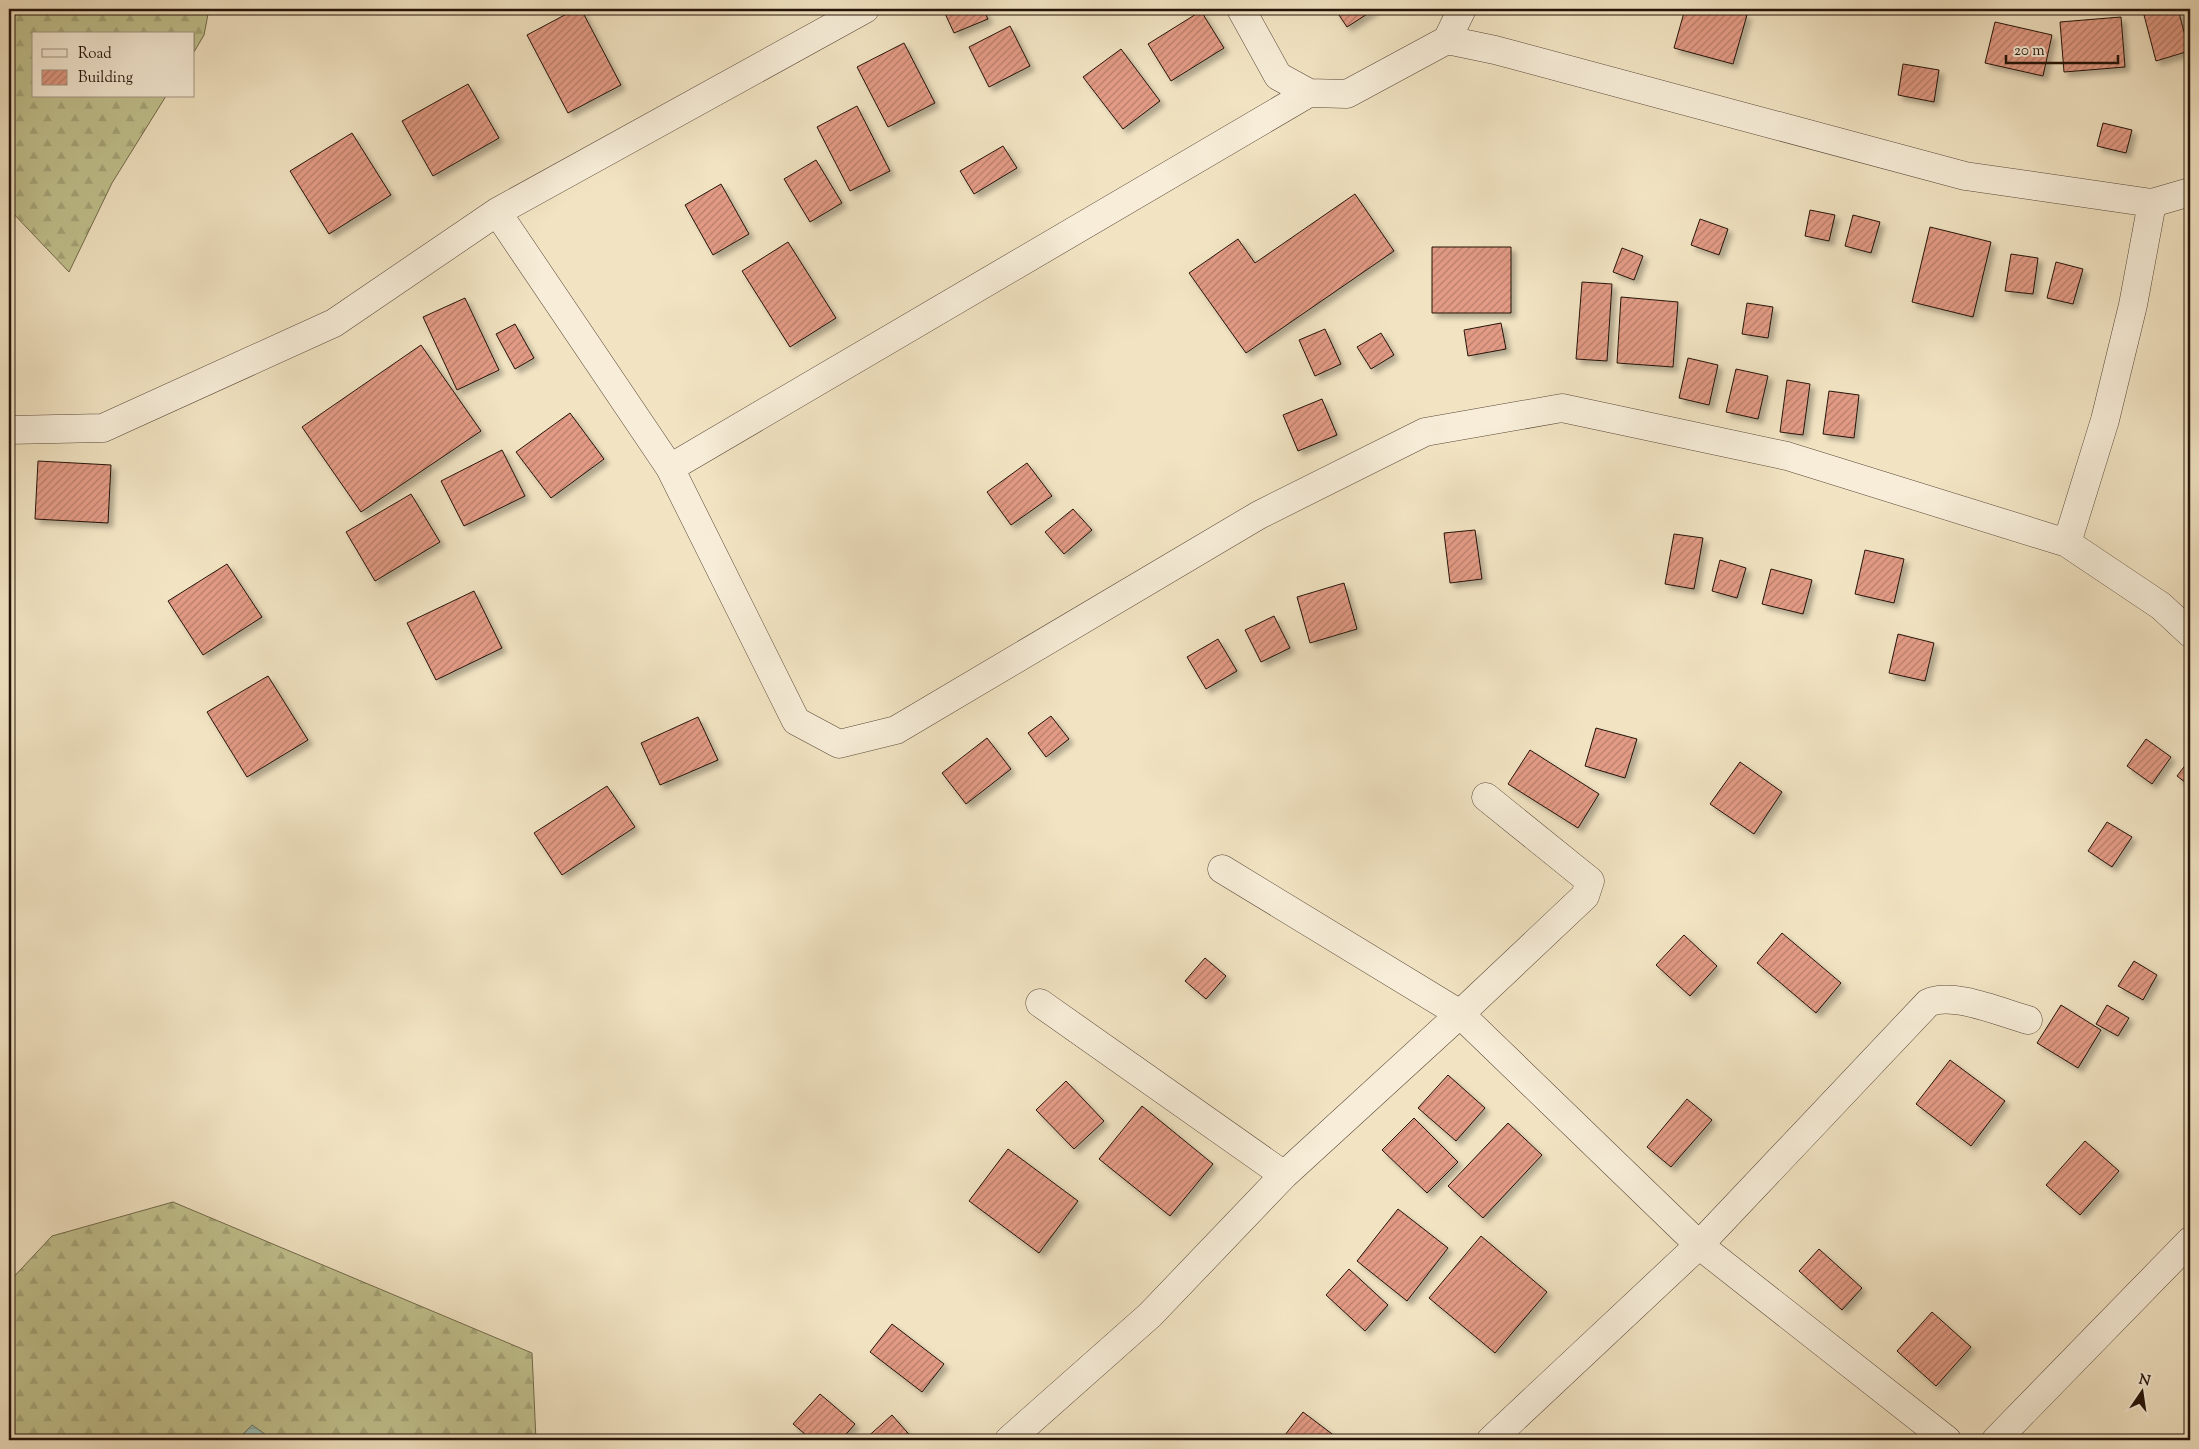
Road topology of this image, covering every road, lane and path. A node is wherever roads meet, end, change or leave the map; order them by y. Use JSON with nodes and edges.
{"nodes":[{"id":1,"x":865,"y":9,"type":"edge"},
{"id":2,"x":1241,"y":9,"type":"edge"},
{"id":3,"x":1462,"y":9,"type":"edge"},
{"id":4,"x":1447,"y":40,"type":"junction"},
{"id":5,"x":1308,"y":93,"type":"junction"},
{"id":6,"x":2190,"y":192,"type":"edge"},
{"id":7,"x":2152,"y":203,"type":"junction"},
{"id":8,"x":497,"y":212,"type":"junction"},
{"id":9,"x":9,"y":430,"type":"edge"},
{"id":10,"x":670,"y":468,"type":"junction"},
{"id":11,"x":2067,"y":543,"type":"junction"},
{"id":12,"x":2190,"y":633,"type":"edge"},
{"id":13,"x":1486,"y":797,"type":"dead end"},
{"id":14,"x":1222,"y":868,"type":"dead end"},
{"id":15,"x":1040,"y":1004,"type":"dead end"},
{"id":16,"x":1460,"y":1014,"type":"junction"},
{"id":17,"x":2028,"y":1020,"type":"dead end"},
{"id":18,"x":1284,"y":1175,"type":"junction"},
{"id":19,"x":2190,"y":1241,"type":"edge"},
{"id":20,"x":1699,"y":1245,"type":"junction"},
{"id":21,"x":1009,"y":1440,"type":"edge"},
{"id":22,"x":1491,"y":1440,"type":"edge"},
{"id":23,"x":1947,"y":1440,"type":"edge"},
{"id":24,"x":1996,"y":1440,"type":"edge"}],
"edges":[{"from":1,"to":8,"type":"street"},
{"from":2,"to":5,"type":"street"},
{"from":3,"to":4,"type":"street"},
{"from":4,"to":5,"type":"street"},
{"from":4,"to":7,"type":"street"},
{"from":5,"to":10,"type":"street"},
{"from":6,"to":7,"type":"street"},
{"from":7,"to":11,"type":"street"},
{"from":8,"to":9,"type":"street"},
{"from":8,"to":10,"type":"street"},
{"from":10,"to":11,"type":"street"},
{"from":11,"to":12,"type":"street"},
{"from":13,"to":16,"type":"street"},
{"from":14,"to":16,"type":"street"},
{"from":15,"to":18,"type":"street"},
{"from":16,"to":18,"type":"street"},
{"from":16,"to":20,"type":"street"},
{"from":17,"to":20,"type":"street"},
{"from":18,"to":21,"type":"street"},
{"from":19,"to":24,"type":"street"},
{"from":20,"to":22,"type":"street"},
{"from":20,"to":23,"type":"street"}]}
